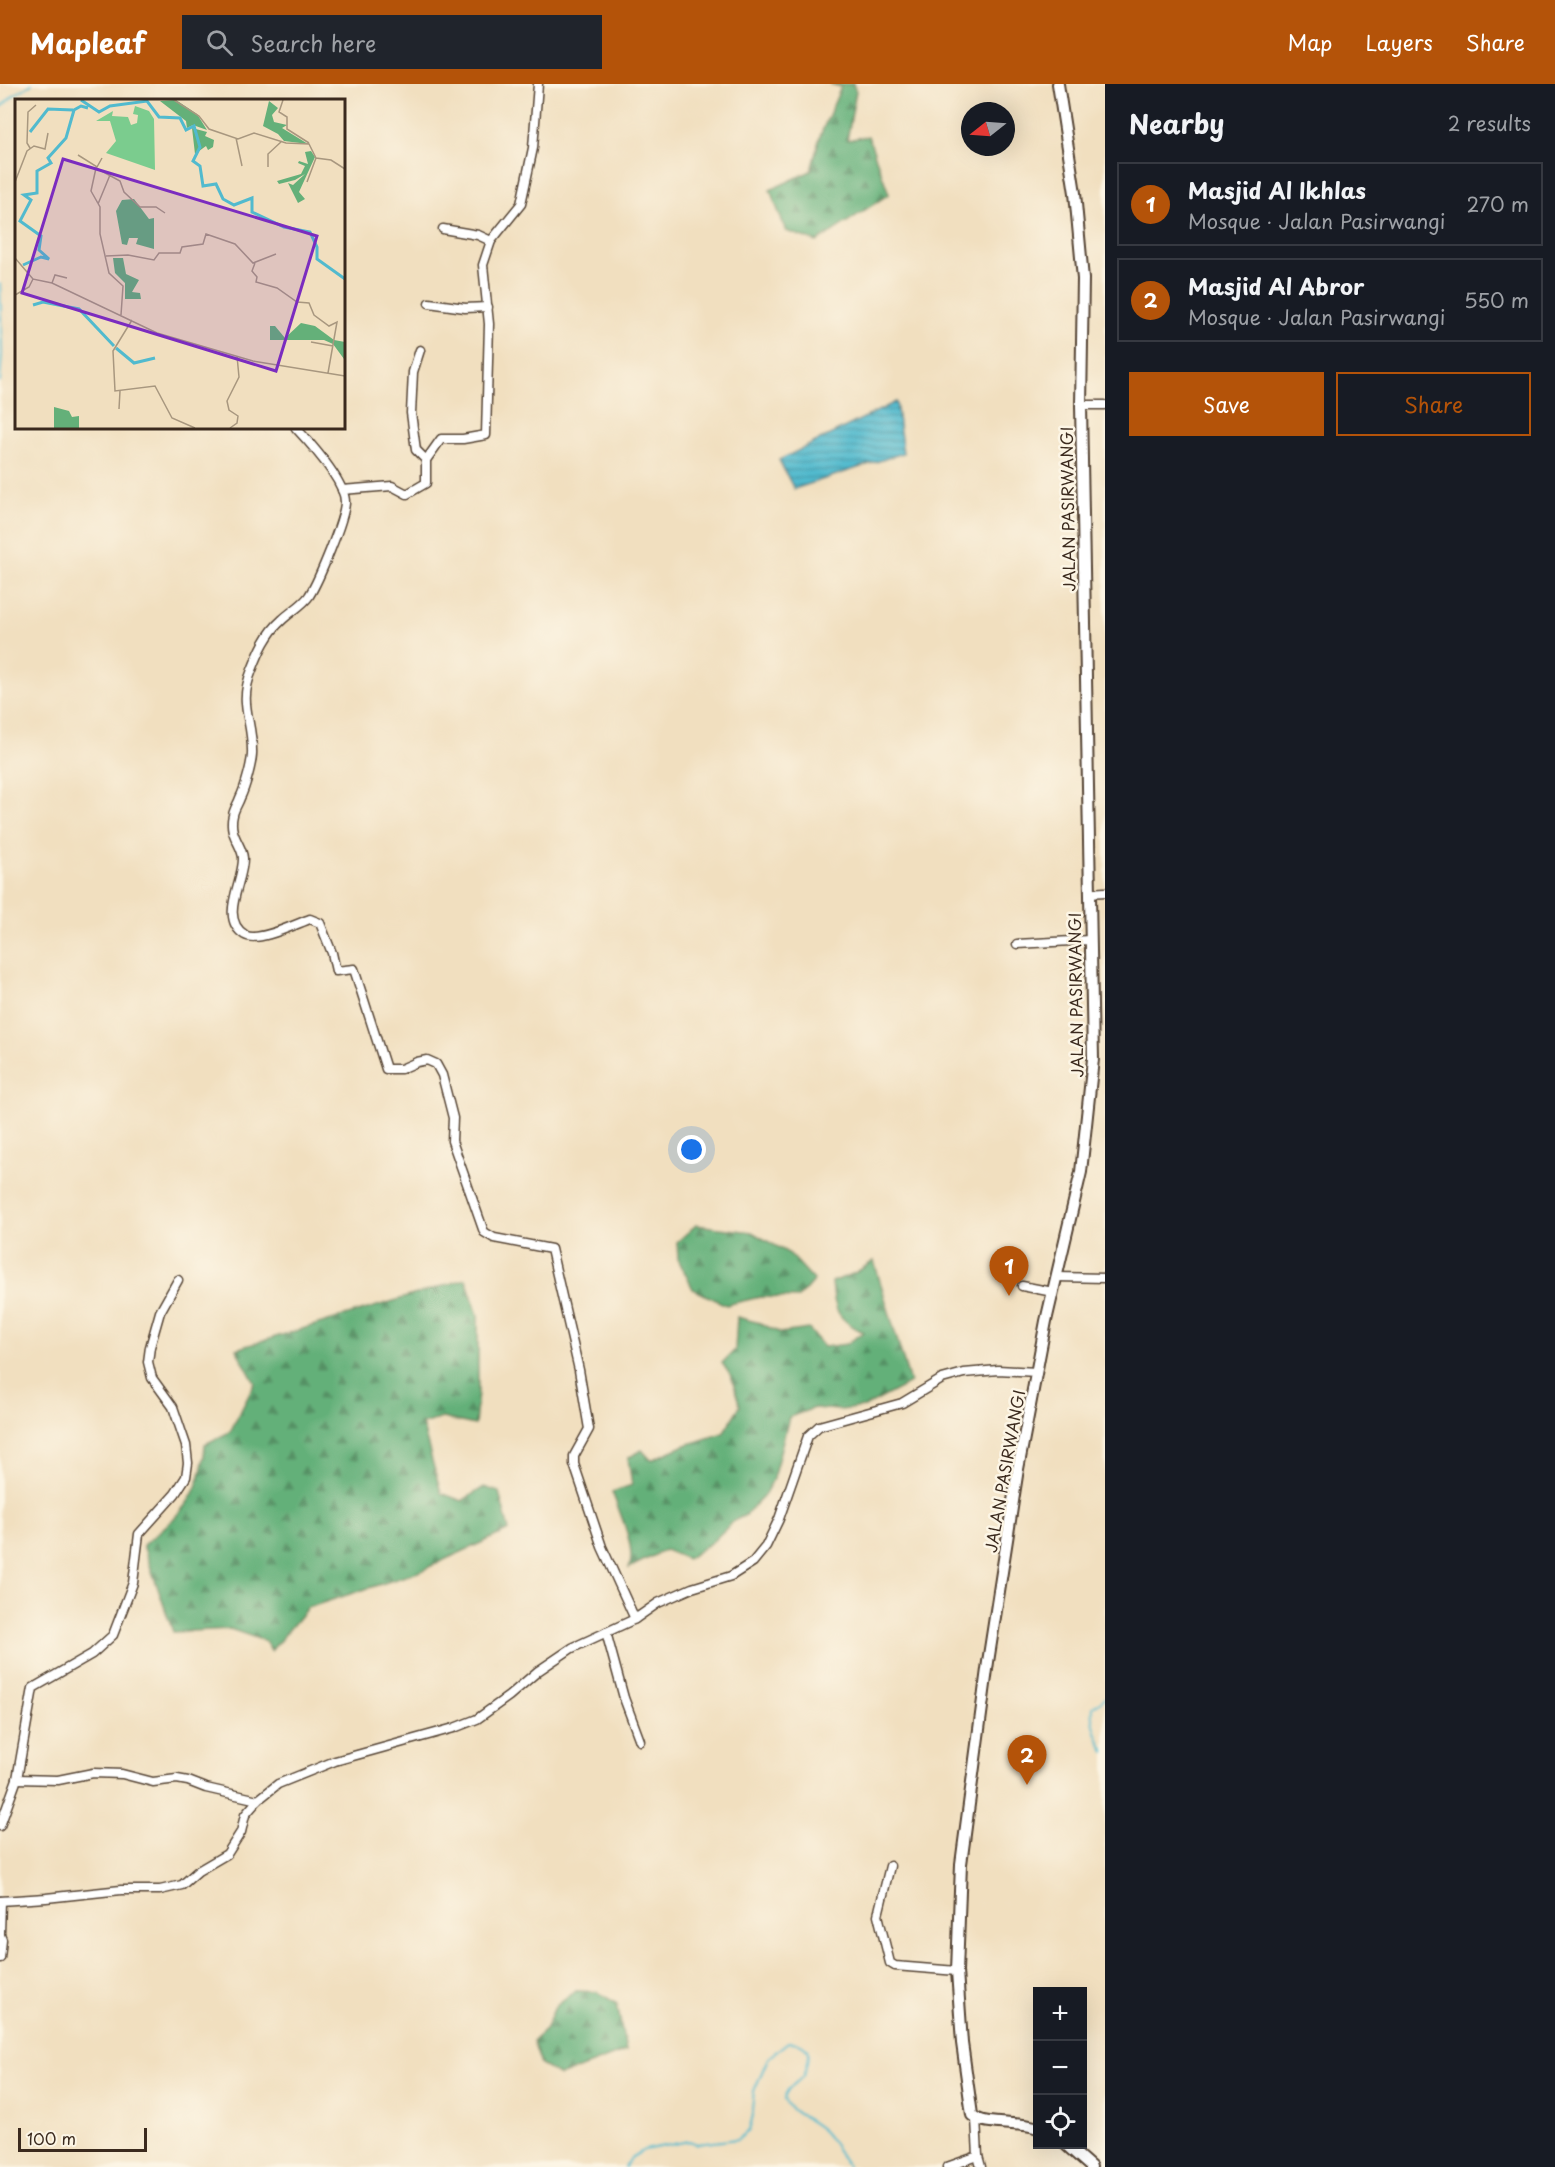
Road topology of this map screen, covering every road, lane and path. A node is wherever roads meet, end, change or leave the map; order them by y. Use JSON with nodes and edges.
{"nodes":[{"id":1,"x":538,"y":84,"type":"edge"},
{"id":2,"x":1058,"y":84,"type":"edge"},
{"id":3,"x":443,"y":229,"type":"dead end"},
{"id":4,"x":491,"y":241,"type":"junction"},
{"id":5,"x":429,"y":303,"type":"dead end"},
{"id":6,"x":488,"y":307,"type":"junction"},
{"id":7,"x":420,"y":351,"type":"dead end"},
{"id":8,"x":1081,"y":405,"type":"junction"},
{"id":9,"x":1105,"y":405,"type":"edge"},
{"id":10,"x":297,"y":429,"type":"edge"},
{"id":11,"x":426,"y":460,"type":"junction"},
{"id":12,"x":342,"y":490,"type":"junction"},
{"id":13,"x":1105,"y":892,"type":"edge"},
{"id":14,"x":1089,"y":893,"type":"junction"},
{"id":15,"x":1090,"y":940,"type":"junction"},
{"id":16,"x":1017,"y":944,"type":"dead end"},
{"id":17,"x":1057,"y":1277,"type":"junction"},
{"id":18,"x":1105,"y":1278,"type":"edge"},
{"id":19,"x":178,"y":1280,"type":"dead end"},
{"id":20,"x":1022,"y":1286,"type":"dead end"},
{"id":21,"x":1053,"y":1292,"type":"junction"},
{"id":22,"x":1037,"y":1371,"type":"junction"},
{"id":23,"x":635,"y":1619,"type":"junction"},
{"id":24,"x":606,"y":1632,"type":"junction"},
{"id":25,"x":640,"y":1742,"type":"dead end"},
{"id":26,"x":17,"y":1779,"type":"junction"},
{"id":27,"x":258,"y":1800,"type":"junction"},
{"id":28,"x":0,"y":1826,"type":"edge"},
{"id":29,"x":890,"y":1866,"type":"dead end"},
{"id":30,"x":1,"y":1901,"type":"edge"},
{"id":31,"x":0,"y":1934,"type":"edge"},
{"id":32,"x":0,"y":1958,"type":"edge"},
{"id":33,"x":957,"y":1971,"type":"junction"},
{"id":34,"x":976,"y":2119,"type":"junction"},
{"id":35,"x":1033,"y":2127,"type":"edge"},
{"id":36,"x":1070,"y":2149,"type":"edge"},
{"id":37,"x":978,"y":2156,"type":"junction"},
{"id":38,"x":947,"y":2167,"type":"edge"},
{"id":39,"x":981,"y":2167,"type":"edge"},
{"id":40,"x":1091,"y":2167,"type":"edge"}],
"edges":[{"from":1,"to":4,"type":"street"},
{"from":2,"to":8,"type":"street","name":"JALAN PASIRWANGI"},
{"from":3,"to":4,"type":"street"},
{"from":4,"to":6,"type":"street"},
{"from":5,"to":6,"type":"street"},
{"from":6,"to":11,"type":"street"},
{"from":7,"to":11,"type":"street"},
{"from":8,"to":9,"type":"street"},
{"from":8,"to":14,"type":"street","name":"JALAN PASIRWANGI"},
{"from":10,"to":12,"type":"street"},
{"from":11,"to":12,"type":"street"},
{"from":12,"to":23,"type":"street"},
{"from":13,"to":14,"type":"street"},
{"from":14,"to":15,"type":"street","name":"JALAN PASIRWANGI"},
{"from":15,"to":16,"type":"street"},
{"from":15,"to":17,"type":"street","name":"JALAN PASIRWANGI"},
{"from":17,"to":18,"type":"street"},
{"from":17,"to":21,"type":"street","name":"JALAN PASIRWANGI"},
{"from":19,"to":26,"type":"street"},
{"from":20,"to":21,"type":"street"},
{"from":21,"to":22,"type":"street","name":"JALAN PASIRWANGI"},
{"from":22,"to":23,"type":"street"},
{"from":22,"to":33,"type":"street","name":"JALAN PASIRWANGI"},
{"from":23,"to":24,"type":"street"},
{"from":24,"to":25,"type":"street"},
{"from":24,"to":27,"type":"street"},
{"from":26,"to":27,"type":"street"},
{"from":26,"to":28,"type":"street"},
{"from":27,"to":30,"type":"street"},
{"from":29,"to":33,"type":"street"},
{"from":30,"to":31,"type":"street"},
{"from":31,"to":32,"type":"street"},
{"from":33,"to":34,"type":"street","name":"JALAN PASIRWANGI"},
{"from":34,"to":35,"type":"street"},
{"from":34,"to":37,"type":"street"},
{"from":36,"to":40,"type":"street"},
{"from":37,"to":38,"type":"street"},
{"from":37,"to":39,"type":"street"}]}
